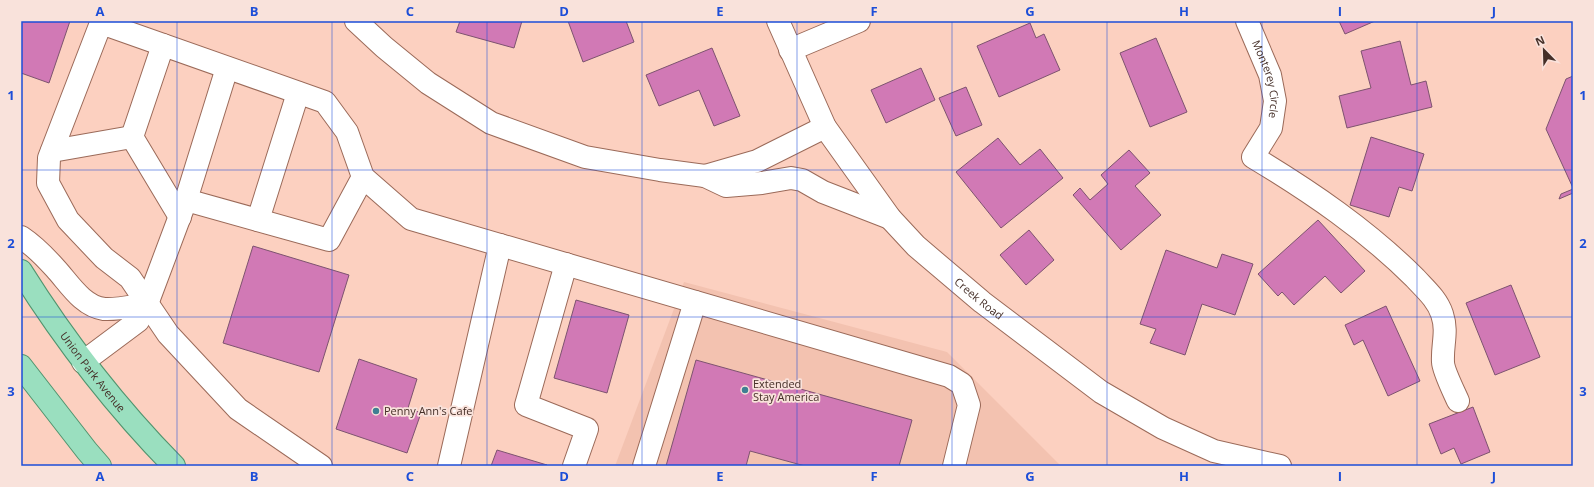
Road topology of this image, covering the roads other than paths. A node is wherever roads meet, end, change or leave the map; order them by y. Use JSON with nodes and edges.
{"nodes":[{"id":1,"x":356,"y":21,"type":"edge"},
{"id":2,"x":778,"y":21,"type":"edge"},
{"id":3,"x":859,"y":21,"type":"edge"},
{"id":4,"x":1247,"y":21,"type":"edge"},
{"id":5,"x":163,"y":45,"type":"junction"},
{"id":6,"x":790,"y":50,"type":"junction"},
{"id":7,"x":227,"y":68,"type":"junction"},
{"id":8,"x":298,"y":93,"type":"junction"},
{"id":9,"x":825,"y":127,"type":"junction"},
{"id":10,"x":132,"y":137,"type":"junction"},
{"id":11,"x":52,"y":151,"type":"junction"},
{"id":12,"x":705,"y":176,"type":"junction"},
{"id":13,"x":363,"y":177,"type":"junction"},
{"id":14,"x":183,"y":209,"type":"junction"},
{"id":15,"x":890,"y":218,"type":"junction"},
{"id":16,"x":258,"y":220,"type":"junction"},
{"id":17,"x":21,"y":237,"type":"edge"},
{"id":18,"x":500,"y":245,"type":"junction"},
{"id":19,"x":566,"y":264,"type":"junction"},
{"id":20,"x":21,"y":271,"type":"edge"},
{"id":21,"x":695,"y":302,"type":"junction"},
{"id":22,"x":147,"y":304,"type":"junction"},
{"id":23,"x":83,"y":362,"type":"junction"},
{"id":24,"x":21,"y":366,"type":"edge"},
{"id":25,"x":1458,"y":401,"type":"dead end"},
{"id":26,"x":100,"y":466,"type":"edge"},
{"id":27,"x":174,"y":466,"type":"edge"},
{"id":28,"x":321,"y":466,"type":"edge"},
{"id":29,"x":449,"y":466,"type":"edge"},
{"id":30,"x":574,"y":466,"type":"edge"},
{"id":31,"x":644,"y":466,"type":"edge"},
{"id":32,"x":954,"y":466,"type":"edge"},
{"id":33,"x":1280,"y":466,"type":"edge"}],
"edges":[{"from":1,"to":12,"type":"street"},
{"from":2,"to":6,"type":"street","name":"Creek Road"},
{"from":3,"to":6,"type":"street"},
{"from":4,"to":25,"type":"street","name":"Monterey Circle"},
{"from":5,"to":7,"type":"street"},
{"from":5,"to":10,"type":"street"},
{"from":5,"to":11,"type":"street"},
{"from":6,"to":9,"type":"street","name":"Creek Road"},
{"from":7,"to":8,"type":"street"},
{"from":7,"to":14,"type":"street"},
{"from":8,"to":13,"type":"street"},
{"from":8,"to":16,"type":"street"},
{"from":9,"to":12,"type":"street"},
{"from":9,"to":15,"type":"street","name":"Creek Road"},
{"from":10,"to":11,"type":"street"},
{"from":10,"to":14,"type":"street"},
{"from":11,"to":22,"type":"street"},
{"from":12,"to":15,"type":"street"},
{"from":13,"to":16,"type":"street"},
{"from":13,"to":18,"type":"street"},
{"from":14,"to":16,"type":"street"},
{"from":14,"to":22,"type":"street"},
{"from":15,"to":33,"type":"street","name":"Creek Road"},
{"from":17,"to":22,"type":"street"},
{"from":18,"to":19,"type":"street"},
{"from":18,"to":29,"type":"street"},
{"from":19,"to":21,"type":"street"},
{"from":19,"to":30,"type":"street"},
{"from":20,"to":23,"type":"main road","name":"Union Park Avenue"},
{"from":21,"to":31,"type":"street"},
{"from":21,"to":32,"type":"street"},
{"from":22,"to":23,"type":"street"},
{"from":22,"to":28,"type":"street"},
{"from":23,"to":27,"type":"main road","name":"Union Park Avenue"},
{"from":24,"to":26,"type":"main road"}]}
